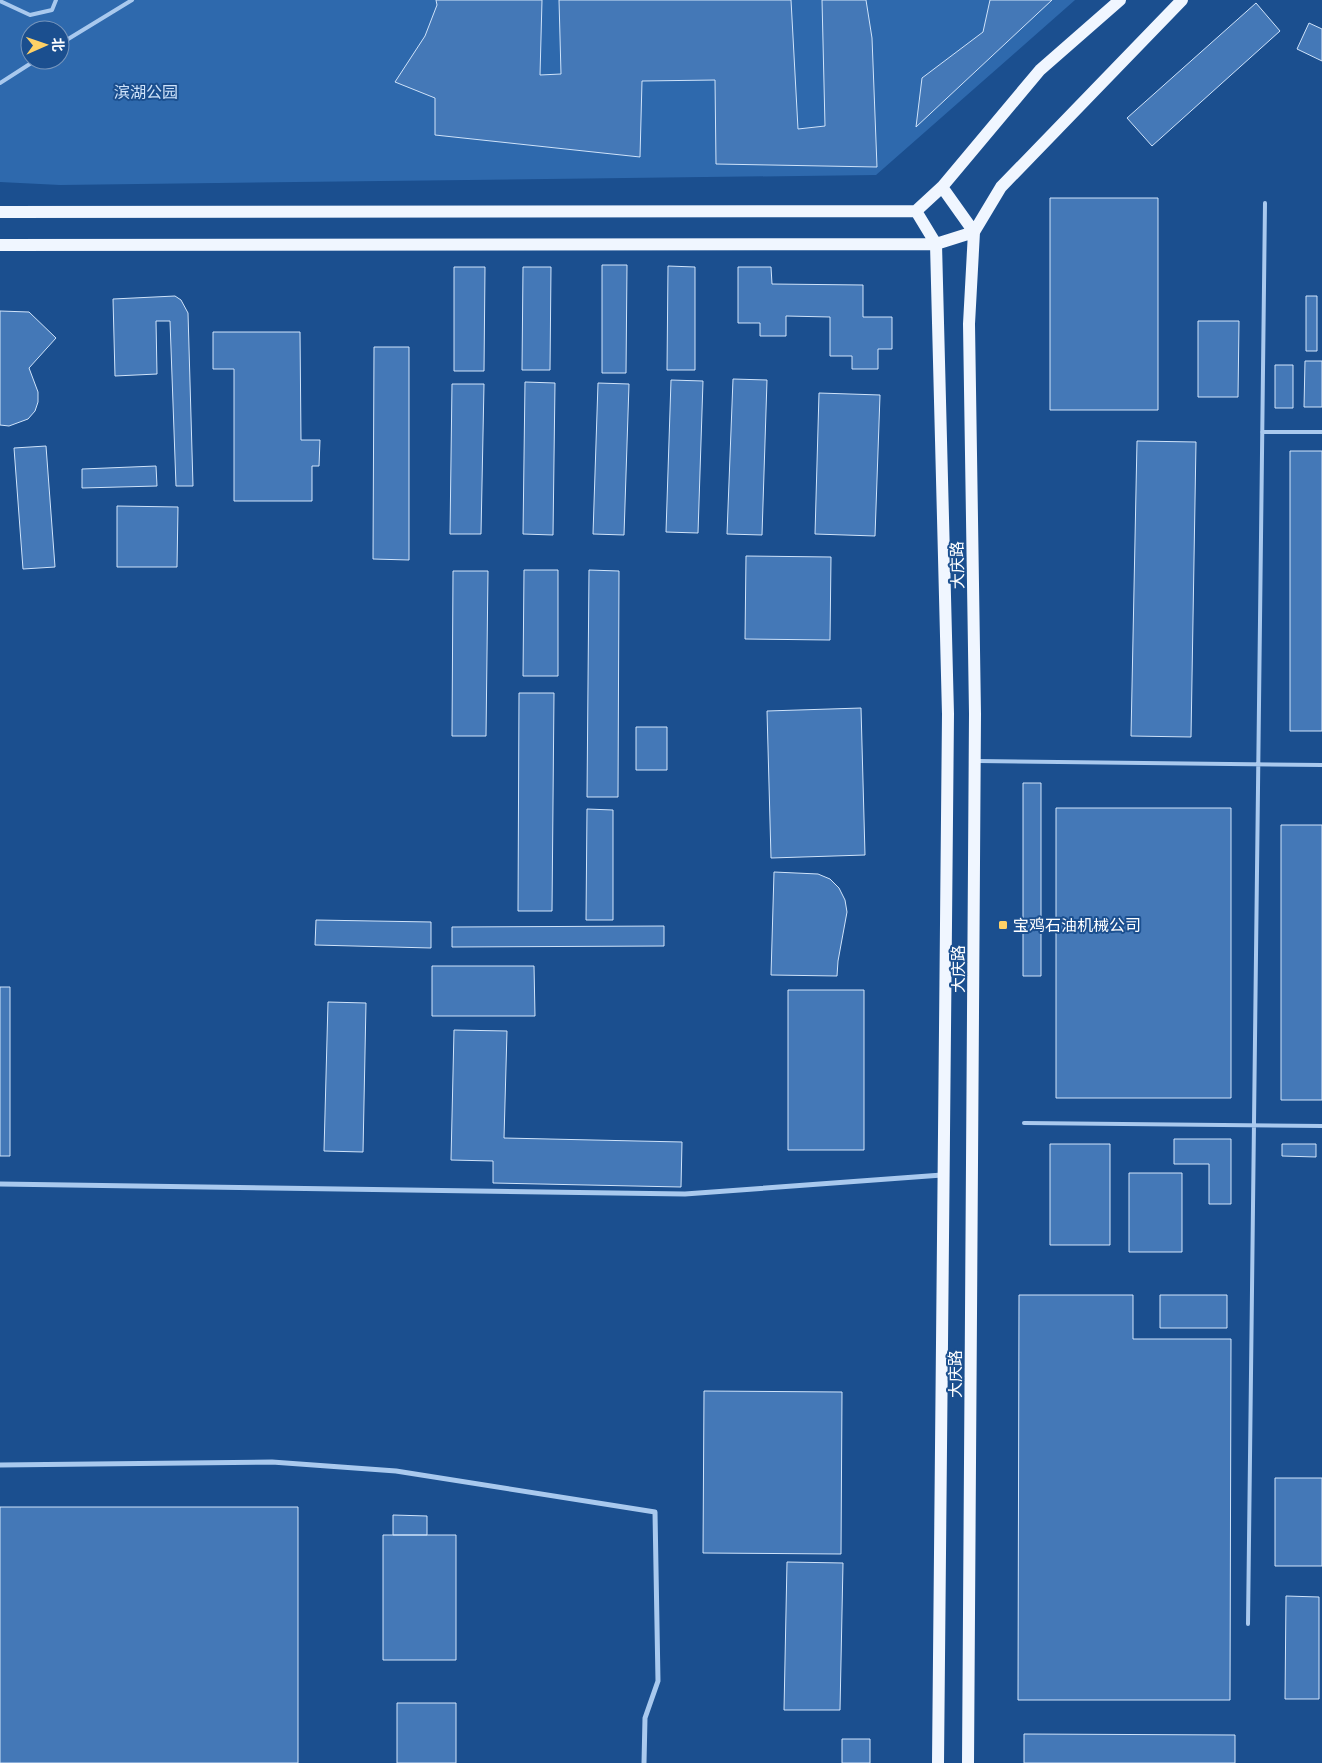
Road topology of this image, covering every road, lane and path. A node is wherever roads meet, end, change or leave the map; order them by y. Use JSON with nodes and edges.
{"nodes":[{"id":1,"x":56,"y":0,"type":"edge"},
{"id":2,"x":132,"y":0,"type":"edge"},
{"id":3,"x":1120,"y":0,"type":"edge"},
{"id":4,"x":1182,"y":0,"type":"edge"},
{"id":5,"x":0,"y":1,"type":"edge"},
{"id":6,"x":70,"y":38,"type":"edge"},
{"id":7,"x":20,"y":70,"type":"edge"},
{"id":8,"x":0,"y":83,"type":"edge"},
{"id":9,"x":942,"y":187,"type":"junction"},
{"id":10,"x":1265,"y":204,"type":"dead end"},
{"id":11,"x":0,"y":212,"type":"edge"},
{"id":12,"x":916,"y":212,"type":"junction"},
{"id":13,"x":974,"y":232,"type":"junction"},
{"id":14,"x":936,"y":244,"type":"junction"},
{"id":15,"x":0,"y":245,"type":"edge"},
{"id":16,"x":1262,"y":432,"type":"junction"},
{"id":17,"x":1322,"y":432,"type":"edge"},
{"id":18,"x":975,"y":760,"type":"junction"},
{"id":19,"x":1258,"y":764,"type":"junction"},
{"id":20,"x":1322,"y":765,"type":"edge"},
{"id":21,"x":1024,"y":1123,"type":"dead end"},
{"id":22,"x":1254,"y":1125,"type":"junction"},
{"id":23,"x":1322,"y":1126,"type":"edge"},
{"id":24,"x":945,"y":1175,"type":"junction"},
{"id":25,"x":0,"y":1184,"type":"edge"},
{"id":26,"x":0,"y":1465,"type":"edge"},
{"id":27,"x":1248,"y":1624,"type":"dead end"},
{"id":28,"x":644,"y":1763,"type":"edge"},
{"id":29,"x":938,"y":1763,"type":"edge"},
{"id":30,"x":968,"y":1763,"type":"edge"}],
"edges":[{"from":1,"to":5,"type":"lane"},
{"from":2,"to":6,"type":"lane"},
{"from":3,"to":9,"type":"main road"},
{"from":4,"to":13,"type":"main road"},
{"from":7,"to":8,"type":"lane"},
{"from":9,"to":12,"type":"main road"},
{"from":9,"to":13,"type":"main road"},
{"from":10,"to":16,"type":"lane"},
{"from":11,"to":12,"type":"main road"},
{"from":12,"to":14,"type":"main road"},
{"from":13,"to":14,"type":"main road"},
{"from":13,"to":18,"type":"main road","name":"大庆路"},
{"from":14,"to":15,"type":"main road"},
{"from":14,"to":24,"type":"main road","name":"大庆路"},
{"from":16,"to":17,"type":"lane"},
{"from":16,"to":19,"type":"lane"},
{"from":18,"to":19,"type":"lane"},
{"from":18,"to":30,"type":"main road","name":"大庆路"},
{"from":19,"to":20,"type":"lane"},
{"from":19,"to":22,"type":"lane"},
{"from":21,"to":22,"type":"lane"},
{"from":22,"to":23,"type":"lane"},
{"from":22,"to":27,"type":"lane"},
{"from":24,"to":25,"type":"street"},
{"from":24,"to":29,"type":"main road","name":"大庆路"},
{"from":26,"to":28,"type":"street"}]}
